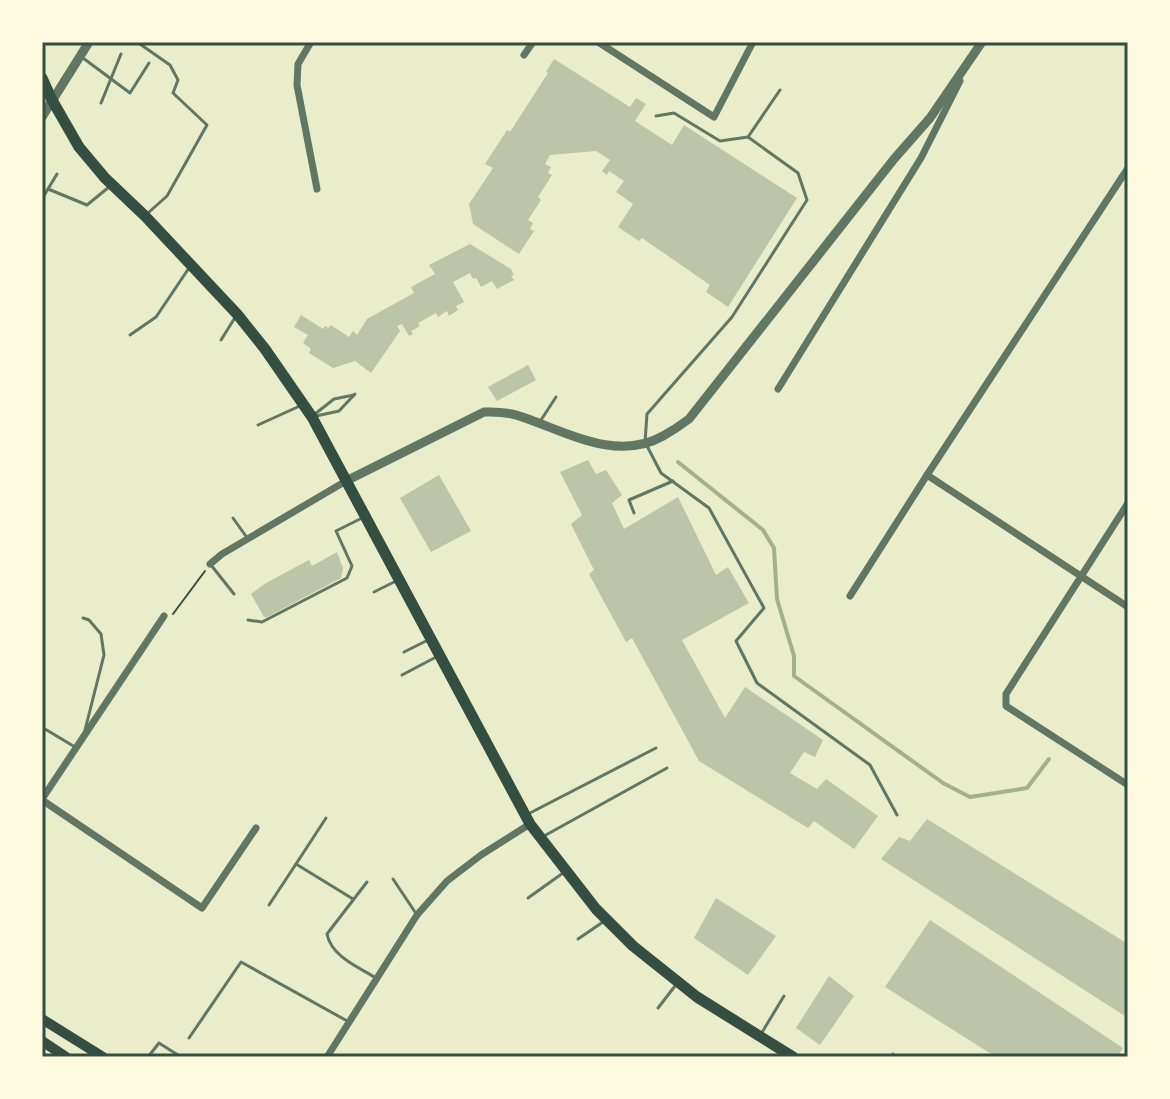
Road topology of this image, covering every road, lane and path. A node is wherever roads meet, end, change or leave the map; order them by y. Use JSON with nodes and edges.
{"nodes":[{"id":1,"x":89,"y":42,"type":"edge"},
{"id":2,"x":137,"y":42,"type":"edge"},
{"id":3,"x":311,"y":42,"type":"edge"},
{"id":4,"x":533,"y":42,"type":"edge"},
{"id":5,"x":598,"y":42,"type":"edge"},
{"id":6,"x":753,"y":42,"type":"edge"},
{"id":7,"x":982,"y":42,"type":"edge"},
{"id":8,"x":121,"y":54,"type":"dead end"},
{"id":9,"x":524,"y":55,"type":"dead end"},
{"id":10,"x":80,"y":56,"type":"junction"},
{"id":11,"x":149,"y":63,"type":"dead end"},
{"id":12,"x":969,"y":63,"type":"junction"},
{"id":13,"x":42,"y":78,"type":"edge"},
{"id":14,"x":110,"y":78,"type":"junction"},
{"id":15,"x":780,"y":90,"type":"dead end"},
{"id":16,"x":52,"y":100,"type":"junction"},
{"id":17,"x":101,"y":103,"type":"dead end"},
{"id":18,"x":656,"y":116,"type":"dead end"},
{"id":19,"x":42,"y":117,"type":"edge"},
{"id":20,"x":748,"y":137,"type":"junction"},
{"id":21,"x":1128,"y":168,"type":"edge"},
{"id":22,"x":57,"y":174,"type":"dead end"},
{"id":23,"x":111,"y":184,"type":"junction"},
{"id":24,"x":48,"y":189,"type":"junction"},
{"id":25,"x":317,"y":189,"type":"dead end"},
{"id":26,"x":42,"y":199,"type":"edge"},
{"id":27,"x":145,"y":216,"type":"junction"},
{"id":28,"x":191,"y":265,"type":"junction"},
{"id":29,"x":237,"y":314,"type":"junction"},
{"id":30,"x":130,"y":335,"type":"dead end"},
{"id":31,"x":221,"y":340,"type":"dead end"},
{"id":32,"x":778,"y":389,"type":"dead end"},
{"id":33,"x":556,"y":397,"type":"dead end"},
{"id":34,"x":303,"y":404,"type":"junction"},
{"id":35,"x":312,"y":417,"type":"junction"},
{"id":36,"x":538,"y":423,"type":"junction"},
{"id":37,"x":258,"y":425,"type":"dead end"},
{"id":38,"x":645,"y":442,"type":"junction"},
{"id":39,"x":927,"y":475,"type":"junction"},
{"id":40,"x":346,"y":481,"type":"junction"},
{"id":41,"x":673,"y":481,"type":"junction"},
{"id":42,"x":1128,"y":503,"type":"edge"},
{"id":43,"x":634,"y":513,"type":"dead end"},
{"id":44,"x":365,"y":516,"type":"junction"},
{"id":45,"x":233,"y":518,"type":"dead end"},
{"id":46,"x":248,"y":539,"type":"junction"},
{"id":47,"x":210,"y":564,"type":"junction"},
{"id":48,"x":1080,"y":576,"type":"junction"},
{"id":49,"x":399,"y":580,"type":"junction"},
{"id":50,"x":374,"y":592,"type":"dead end"},
{"id":51,"x":234,"y":594,"type":"dead end"},
{"id":52,"x":850,"y":596,"type":"dead end"},
{"id":53,"x":1128,"y":607,"type":"edge"},
{"id":54,"x":164,"y":616,"type":"joint"},
{"id":55,"x":83,"y":618,"type":"dead end"},
{"id":56,"x":248,"y":620,"type":"dead end"},
{"id":57,"x":431,"y":639,"type":"junction"},
{"id":58,"x":404,"y":652,"type":"dead end"},
{"id":59,"x":440,"y":655,"type":"junction"},
{"id":60,"x":402,"y":675,"type":"dead end"},
{"id":61,"x":45,"y":729,"type":"dead end"},
{"id":62,"x":85,"y":733,"type":"junction"},
{"id":63,"x":75,"y":747,"type":"junction"},
{"id":64,"x":656,"y":748,"type":"dead end"},
{"id":65,"x":667,"y":768,"type":"dead end"},
{"id":66,"x":1128,"y":785,"type":"edge"},
{"id":67,"x":42,"y":799,"type":"edge"},
{"id":68,"x":897,"y":815,"type":"dead end"},
{"id":69,"x":326,"y":818,"type":"dead end"},
{"id":70,"x":528,"y":819,"type":"junction"},
{"id":71,"x":256,"y":828,"type":"dead end"},
{"id":72,"x":541,"y":838,"type":"junction"},
{"id":73,"x":296,"y":864,"type":"junction"},
{"id":74,"x":566,"y":871,"type":"junction"},
{"id":75,"x":393,"y":879,"type":"dead end"},
{"id":76,"x":367,"y":882,"type":"dead end"},
{"id":77,"x":528,"y":898,"type":"dead end"},
{"id":78,"x":353,"y":899,"type":"junction"},
{"id":79,"x":269,"y":905,"type":"dead end"},
{"id":80,"x":417,"y":915,"type":"junction"},
{"id":81,"x":606,"y":919,"type":"junction"},
{"id":82,"x":578,"y":939,"type":"dead end"},
{"id":83,"x":376,"y":978,"type":"junction"},
{"id":84,"x":677,"y":982,"type":"junction"},
{"id":85,"x":784,"y":996,"type":"dead end"},
{"id":86,"x":658,"y":1008,"type":"dead end"},
{"id":87,"x":42,"y":1019,"type":"edge"},
{"id":88,"x":349,"y":1022,"type":"junction"},
{"id":89,"x":760,"y":1035,"type":"junction"},
{"id":90,"x":189,"y":1038,"type":"dead end"},
{"id":91,"x":42,"y":1041,"type":"edge"},
{"id":92,"x":66,"y":1057,"type":"edge"},
{"id":93,"x":103,"y":1057,"type":"edge"},
{"id":94,"x":148,"y":1057,"type":"edge"},
{"id":95,"x":181,"y":1057,"type":"edge"},
{"id":96,"x":327,"y":1057,"type":"edge"},
{"id":97,"x":793,"y":1057,"type":"edge"}],
"edges":[{"from":1,"to":10,"type":"street"},
{"from":2,"to":27,"type":"lane"},
{"from":3,"to":25,"type":"street"},
{"from":4,"to":9,"type":"street"},
{"from":5,"to":6,"type":"street"},
{"from":7,"to":12,"type":"street"},
{"from":8,"to":14,"type":"lane"},
{"from":10,"to":14,"type":"lane"},
{"from":10,"to":16,"type":"street"},
{"from":11,"to":14,"type":"lane"},
{"from":12,"to":32,"type":"street"},
{"from":12,"to":38,"type":"street"},
{"from":13,"to":16,"type":"main road"},
{"from":14,"to":17,"type":"lane"},
{"from":15,"to":20,"type":"lane"},
{"from":16,"to":19,"type":"street"},
{"from":16,"to":23,"type":"main road"},
{"from":18,"to":20,"type":"lane"},
{"from":20,"to":38,"type":"lane"},
{"from":21,"to":39,"type":"street"},
{"from":22,"to":24,"type":"lane"},
{"from":23,"to":24,"type":"lane"},
{"from":23,"to":27,"type":"main road"},
{"from":24,"to":26,"type":"lane"},
{"from":27,"to":28,"type":"main road"},
{"from":28,"to":29,"type":"main road"},
{"from":28,"to":30,"type":"lane"},
{"from":29,"to":31,"type":"lane"},
{"from":29,"to":34,"type":"main road"},
{"from":33,"to":36,"type":"lane"},
{"from":34,"to":35,"type":"main road"},
{"from":34,"to":37,"type":"lane"},
{"from":35,"to":35,"type":"lane"},
{"from":35,"to":40,"type":"main road"},
{"from":36,"to":38,"type":"street"},
{"from":36,"to":40,"type":"street"},
{"from":38,"to":41,"type":"lane"},
{"from":39,"to":48,"type":"street"},
{"from":39,"to":52,"type":"street"},
{"from":40,"to":44,"type":"main road"},
{"from":40,"to":46,"type":"street"},
{"from":41,"to":43,"type":"lane"},
{"from":41,"to":68,"type":"lane"},
{"from":42,"to":48,"type":"street"},
{"from":44,"to":49,"type":"main road"},
{"from":44,"to":56,"type":"lane"},
{"from":45,"to":46,"type":"lane"},
{"from":46,"to":47,"type":"street"},
{"from":47,"to":51,"type":"lane"},
{"from":47,"to":54,"type":"path"},
{"from":48,"to":53,"type":"street"},
{"from":48,"to":66,"type":"street"},
{"from":49,"to":50,"type":"lane"},
{"from":49,"to":57,"type":"main road"},
{"from":54,"to":62,"type":"street"},
{"from":55,"to":62,"type":"lane"},
{"from":57,"to":58,"type":"lane"},
{"from":57,"to":59,"type":"main road"},
{"from":59,"to":60,"type":"lane"},
{"from":59,"to":70,"type":"main road"},
{"from":61,"to":63,"type":"lane"},
{"from":62,"to":63,"type":"street"},
{"from":63,"to":67,"type":"street"},
{"from":64,"to":70,"type":"lane"},
{"from":65,"to":72,"type":"lane"},
{"from":67,"to":71,"type":"street"},
{"from":69,"to":73,"type":"lane"},
{"from":70,"to":72,"type":"main road"},
{"from":70,"to":80,"type":"street"},
{"from":72,"to":74,"type":"main road"},
{"from":73,"to":78,"type":"lane"},
{"from":73,"to":79,"type":"lane"},
{"from":74,"to":77,"type":"lane"},
{"from":74,"to":81,"type":"main road"},
{"from":75,"to":80,"type":"lane"},
{"from":76,"to":78,"type":"lane"},
{"from":78,"to":83,"type":"lane"},
{"from":80,"to":83,"type":"street"},
{"from":81,"to":82,"type":"lane"},
{"from":81,"to":84,"type":"main road"},
{"from":83,"to":88,"type":"street"},
{"from":84,"to":86,"type":"lane"},
{"from":84,"to":89,"type":"main road"},
{"from":85,"to":89,"type":"lane"},
{"from":87,"to":93,"type":"main road"},
{"from":88,"to":90,"type":"lane"},
{"from":88,"to":96,"type":"street"},
{"from":89,"to":97,"type":"main road"},
{"from":91,"to":92,"type":"main road"},
{"from":94,"to":95,"type":"lane"}]}
